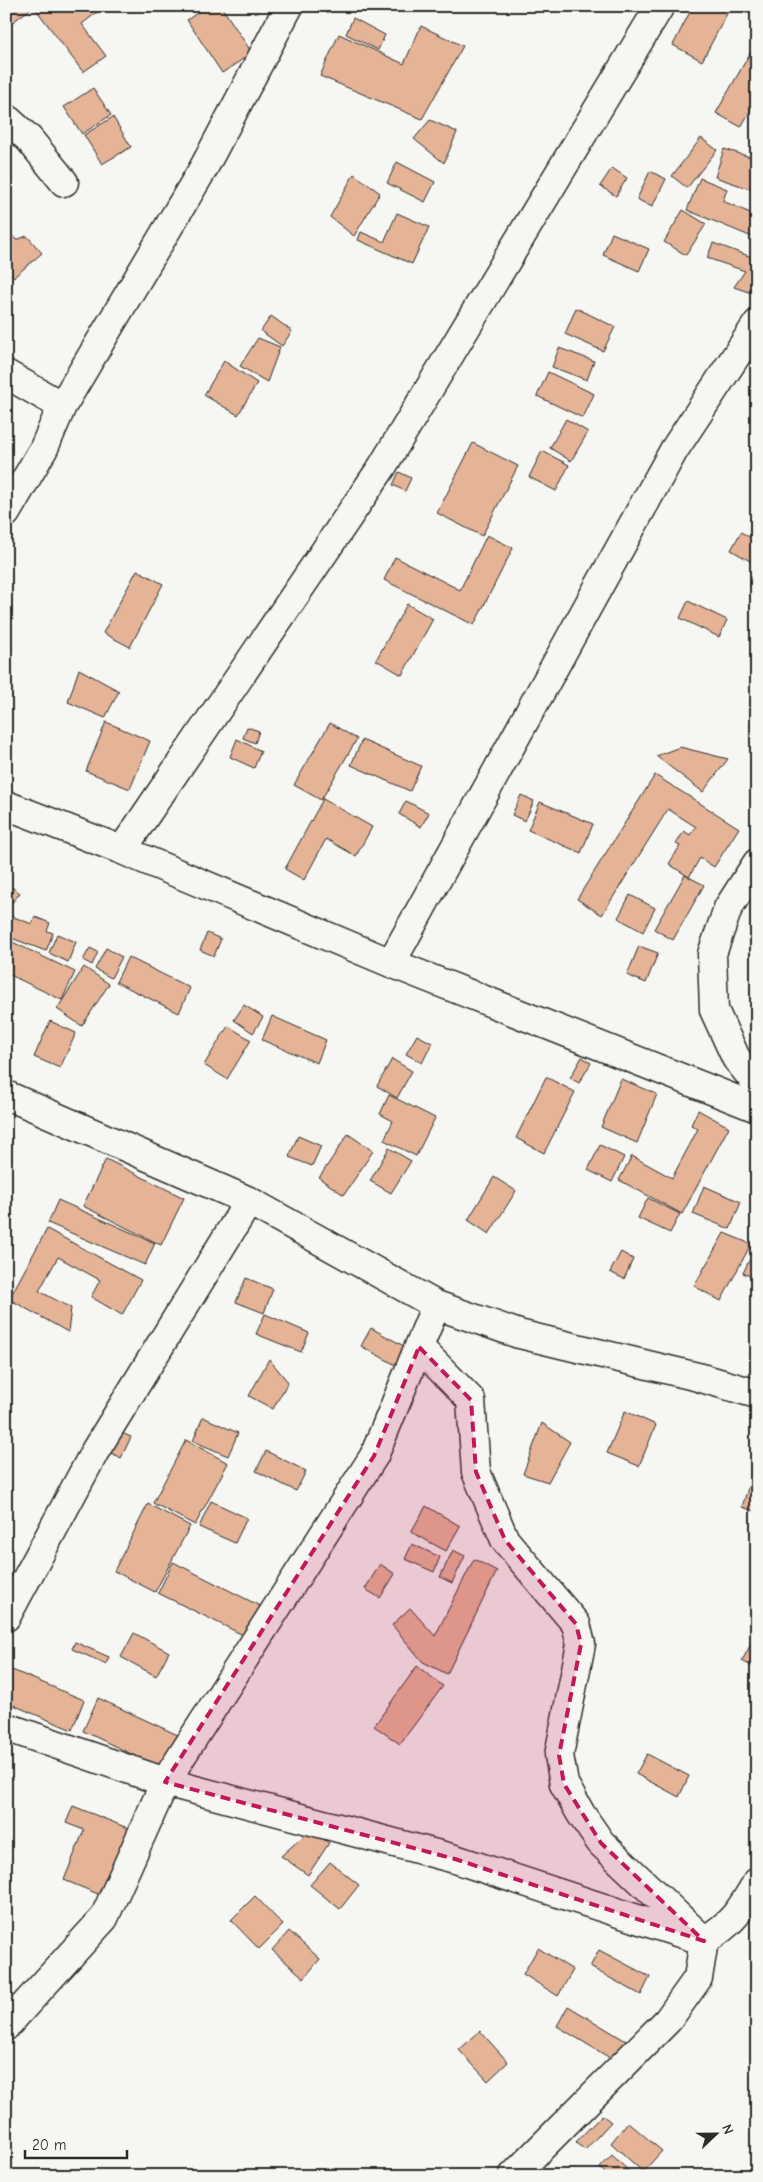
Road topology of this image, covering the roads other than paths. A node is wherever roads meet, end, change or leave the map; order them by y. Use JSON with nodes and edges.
{"nodes":[{"id":1,"x":290,"y":6,"type":"edge"},
{"id":2,"x":660,"y":6,"type":"edge"},
{"id":3,"x":6,"y":118,"type":"edge"},
{"id":4,"x":64,"y":182,"type":"dead end"},
{"id":5,"x":757,"y":324,"type":"edge"},
{"id":6,"x":6,"y":374,"type":"edge"},
{"id":7,"x":62,"y":406,"type":"junction"},
{"id":8,"x":6,"y":513,"type":"edge"},
{"id":9,"x":6,"y":805,"type":"edge"},
{"id":10,"x":122,"y":850,"type":"junction"},
{"id":11,"x":757,"y":863,"type":"edge"},
{"id":12,"x":391,"y":963,"type":"junction"},
{"id":13,"x":757,"y":1084,"type":"edge"},
{"id":14,"x":6,"y":1095,"type":"edge"},
{"id":15,"x":757,"y":1108,"type":"edge"},
{"id":16,"x":249,"y":1201,"type":"junction"},
{"id":17,"x":436,"y":1304,"type":"junction"},
{"id":18,"x":419,"y":1347,"type":"junction"},
{"id":19,"x":757,"y":1394,"type":"edge"},
{"id":20,"x":6,"y":1617,"type":"edge"},
{"id":21,"x":6,"y":1727,"type":"edge"},
{"id":22,"x":165,"y":1782,"type":"junction"},
{"id":23,"x":757,"y":1882,"type":"edge"},
{"id":24,"x":704,"y":1941,"type":"junction"},
{"id":25,"x":6,"y":2026,"type":"edge"},
{"id":26,"x":513,"y":2176,"type":"edge"}],
"edges":[{"from":1,"to":7,"type":"street"},
{"from":2,"to":10,"type":"street"},
{"from":3,"to":4,"type":"street"},
{"from":5,"to":12,"type":"street"},
{"from":6,"to":7,"type":"street"},
{"from":7,"to":8,"type":"street"},
{"from":9,"to":10,"type":"street"},
{"from":10,"to":12,"type":"street"},
{"from":11,"to":13,"type":"street"},
{"from":12,"to":15,"type":"street"},
{"from":14,"to":16,"type":"street"},
{"from":16,"to":17,"type":"street"},
{"from":16,"to":20,"type":"street"},
{"from":17,"to":18,"type":"street"},
{"from":17,"to":19,"type":"street"},
{"from":18,"to":22,"type":"street"},
{"from":18,"to":24,"type":"street"},
{"from":21,"to":22,"type":"street"},
{"from":22,"to":24,"type":"street"},
{"from":22,"to":25,"type":"street"},
{"from":23,"to":24,"type":"street"},
{"from":24,"to":26,"type":"street"}]}
